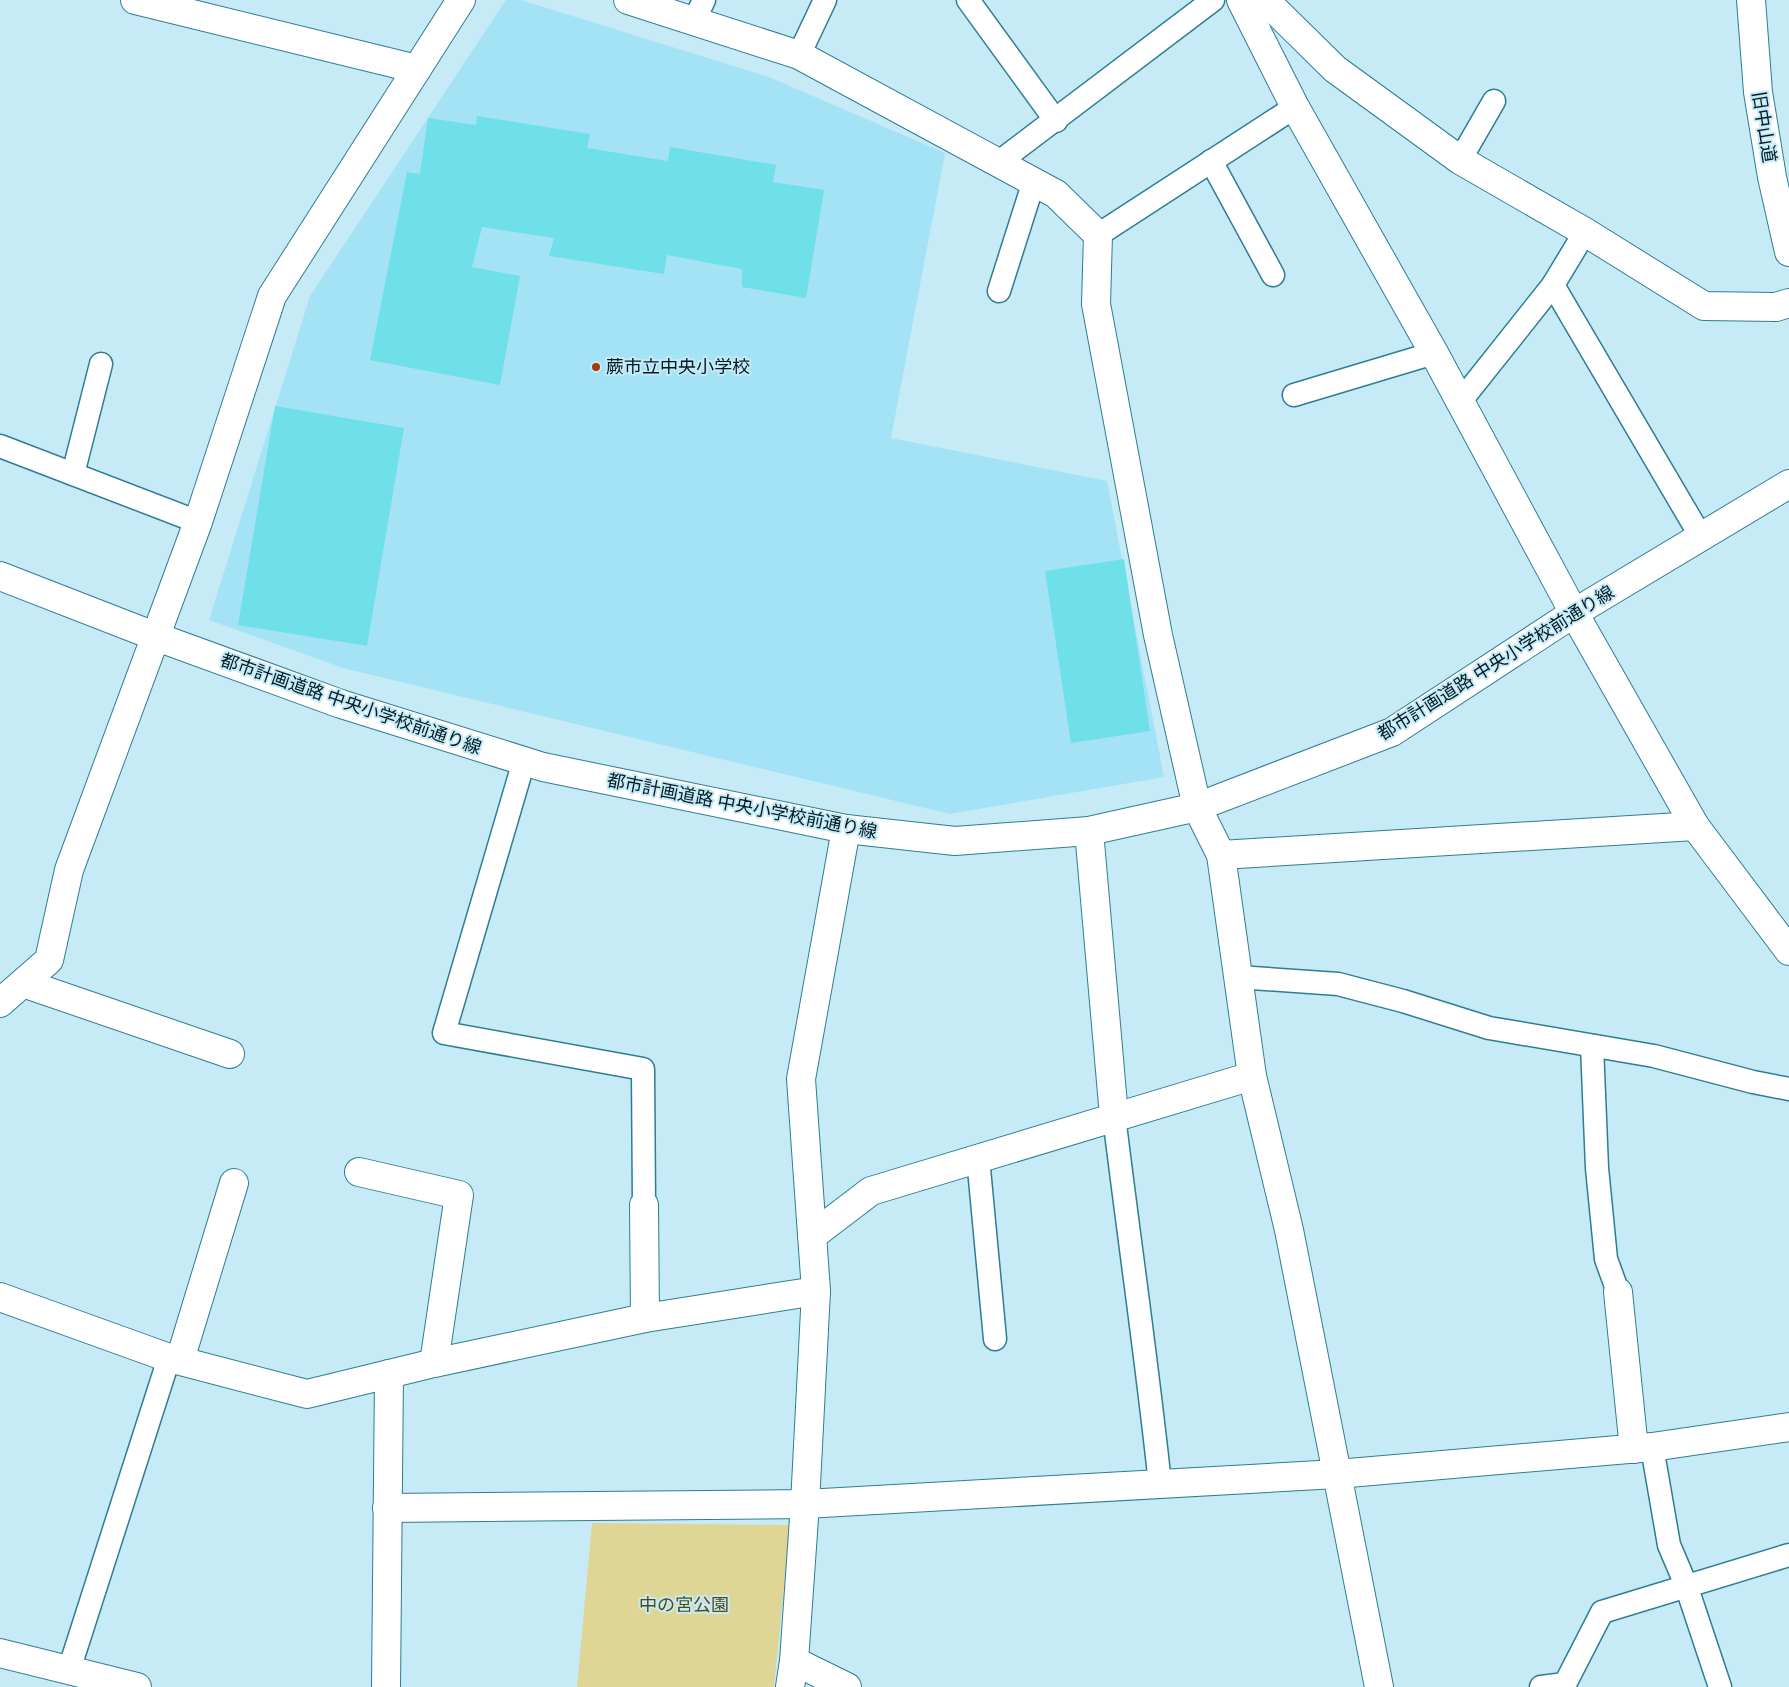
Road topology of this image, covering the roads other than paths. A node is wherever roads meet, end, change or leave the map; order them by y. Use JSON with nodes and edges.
{"nodes":[{"id":1,"x":135,"y":0,"type":"edge"},
{"id":2,"x":461,"y":0,"type":"edge"},
{"id":3,"x":628,"y":0,"type":"edge"},
{"id":4,"x":826,"y":0,"type":"edge"},
{"id":5,"x":968,"y":0,"type":"edge"},
{"id":6,"x":1213,"y":0,"type":"edge"},
{"id":7,"x":1241,"y":0,"type":"edge"},
{"id":8,"x":1751,"y":0,"type":"edge"},
{"id":9,"x":1272,"y":3,"type":"edge"},
{"id":10,"x":699,"y":11,"type":"edge"},
{"id":11,"x":799,"y":55,"type":"junction"},
{"id":12,"x":417,"y":69,"type":"junction"},
{"id":13,"x":1494,"y":101,"type":"dead end"},
{"id":14,"x":1295,"y":107,"type":"junction"},
{"id":15,"x":1056,"y":121,"type":"junction"},
{"id":16,"x":1460,"y":160,"type":"junction"},
{"id":17,"x":999,"y":162,"type":"junction"},
{"id":18,"x":1211,"y":162,"type":"junction"},
{"id":19,"x":1034,"y":181,"type":"junction"},
{"id":20,"x":1585,"y":232,"type":"junction"},
{"id":21,"x":1098,"y":235,"type":"junction"},
{"id":22,"x":1789,"y":252,"type":"edge"},
{"id":23,"x":1273,"y":275,"type":"dead end"},
{"id":24,"x":1553,"y":285,"type":"junction"},
{"id":25,"x":999,"y":291,"type":"dead end"},
{"id":26,"x":1789,"y":303,"type":"edge"},
{"id":27,"x":1434,"y":353,"type":"junction"},
{"id":28,"x":102,"y":364,"type":"dead end"},
{"id":29,"x":1294,"y":395,"type":"dead end"},
{"id":30,"x":1460,"y":402,"type":"junction"},
{"id":31,"x":0,"y":446,"type":"edge"},
{"id":32,"x":73,"y":474,"type":"junction"},
{"id":33,"x":1789,"y":484,"type":"edge"},
{"id":34,"x":198,"y":522,"type":"junction"},
{"id":35,"x":1701,"y":537,"type":"junction"},
{"id":36,"x":0,"y":576,"type":"edge"},
{"id":37,"x":1574,"y":614,"type":"junction"},
{"id":38,"x":157,"y":637,"type":"junction"},
{"id":39,"x":524,"y":762,"type":"junction"},
{"id":40,"x":1197,"y":807,"type":"junction"},
{"id":41,"x":1695,"y":826,"type":"junction"},
{"id":42,"x":846,"y":829,"type":"junction"},
{"id":43,"x":1089,"y":831,"type":"junction"},
{"id":44,"x":1221,"y":855,"type":"junction"},
{"id":45,"x":1789,"y":951,"type":"edge"},
{"id":46,"x":1238,"y":977,"type":"junction"},
{"id":47,"x":23,"y":983,"type":"junction"},
{"id":48,"x":0,"y":1003,"type":"edge"},
{"id":49,"x":1592,"y":1046,"type":"junction"},
{"id":50,"x":230,"y":1054,"type":"dead end"},
{"id":51,"x":1252,"y":1076,"type":"junction"},
{"id":52,"x":1789,"y":1089,"type":"edge"},
{"id":53,"x":1114,"y":1116,"type":"junction"},
{"id":54,"x":978,"y":1158,"type":"junction"},
{"id":55,"x":359,"y":1172,"type":"dead end"},
{"id":56,"x":234,"y":1183,"type":"dead end"},
{"id":57,"x":644,"y":1205,"type":"joint"},
{"id":58,"x":812,"y":1236,"type":"junction"},
{"id":59,"x":816,"y":1291,"type":"junction"},
{"id":60,"x":1618,"y":1292,"type":"joint"},
{"id":61,"x":0,"y":1297,"type":"edge"},
{"id":62,"x":645,"y":1318,"type":"junction"},
{"id":63,"x":995,"y":1339,"type":"dead end"},
{"id":64,"x":175,"y":1359,"type":"junction"},
{"id":65,"x":434,"y":1364,"type":"junction"},
{"id":66,"x":389,"y":1374,"type":"junction"},
{"id":67,"x":1789,"y":1427,"type":"edge"},
{"id":68,"x":1643,"y":1448,"type":"junction"},
{"id":69,"x":1337,"y":1474,"type":"junction"},
{"id":70,"x":1160,"y":1484,"type":"junction"},
{"id":71,"x":805,"y":1504,"type":"junction"},
{"id":72,"x":387,"y":1508,"type":"junction"},
{"id":73,"x":1789,"y":1554,"type":"edge"},
{"id":74,"x":1686,"y":1585,"type":"junction"},
{"id":75,"x":0,"y":1653,"type":"edge"},
{"id":76,"x":69,"y":1670,"type":"junction"},
{"id":77,"x":792,"y":1674,"type":"edge"},
{"id":78,"x":137,"y":1687,"type":"edge"},
{"id":79,"x":386,"y":1687,"type":"edge"},
{"id":80,"x":846,"y":1687,"type":"edge"},
{"id":81,"x":1379,"y":1687,"type":"edge"},
{"id":82,"x":1542,"y":1687,"type":"edge"},
{"id":83,"x":1720,"y":1687,"type":"edge"}],
"edges":[{"from":1,"to":12,"type":"street"},
{"from":2,"to":12,"type":"street"},
{"from":3,"to":10,"type":"street"},
{"from":4,"to":11,"type":"lane"},
{"from":5,"to":15,"type":"lane"},
{"from":6,"to":15,"type":"lane"},
{"from":7,"to":14,"type":"street"},
{"from":8,"to":22,"type":"street","name":"旧中山道"},
{"from":9,"to":16,"type":"street"},
{"from":10,"to":11,"type":"street"},
{"from":11,"to":17,"type":"street"},
{"from":12,"to":34,"type":"street"},
{"from":13,"to":16,"type":"lane"},
{"from":14,"to":18,"type":"lane"},
{"from":14,"to":27,"type":"street"},
{"from":15,"to":17,"type":"lane"},
{"from":16,"to":20,"type":"street"},
{"from":17,"to":19,"type":"street"},
{"from":18,"to":21,"type":"lane"},
{"from":18,"to":23,"type":"lane"},
{"from":19,"to":21,"type":"street"},
{"from":19,"to":25,"type":"lane"},
{"from":20,"to":24,"type":"lane"},
{"from":20,"to":26,"type":"street"},
{"from":21,"to":40,"type":"street"},
{"from":24,"to":30,"type":"lane"},
{"from":24,"to":35,"type":"lane"},
{"from":27,"to":29,"type":"lane"},
{"from":27,"to":30,"type":"street"},
{"from":28,"to":32,"type":"lane"},
{"from":30,"to":37,"type":"street"},
{"from":31,"to":32,"type":"lane"},
{"from":32,"to":34,"type":"lane"},
{"from":33,"to":35,"type":"street","name":"都市計画道路 中央小学校前通り線"},
{"from":34,"to":38,"type":"street"},
{"from":35,"to":37,"type":"street","name":"都市計画道路 中央小学校前通り線"},
{"from":36,"to":38,"type":"street","name":"都市計画道路 中央小学校前通り線"},
{"from":37,"to":40,"type":"street","name":"都市計画道路 中央小学校前通り線"},
{"from":37,"to":41,"type":"street"},
{"from":38,"to":39,"type":"street","name":"都市計画道路 中央小学校前通り線"},
{"from":38,"to":47,"type":"street"},
{"from":39,"to":42,"type":"street","name":"都市計画道路 中央小学校前通り線"},
{"from":39,"to":57,"type":"lane"},
{"from":40,"to":43,"type":"street","name":"都市計画道路 中央小学校前通り線"},
{"from":40,"to":44,"type":"street"},
{"from":41,"to":44,"type":"street"},
{"from":41,"to":45,"type":"street"},
{"from":42,"to":43,"type":"street","name":"都市計画道路 中央小学校前通り線"},
{"from":42,"to":58,"type":"street"},
{"from":43,"to":53,"type":"street"},
{"from":44,"to":46,"type":"street"},
{"from":46,"to":49,"type":"lane"},
{"from":46,"to":51,"type":"street"},
{"from":47,"to":48,"type":"street"},
{"from":47,"to":50,"type":"street"},
{"from":49,"to":52,"type":"lane"},
{"from":49,"to":60,"type":"lane"},
{"from":51,"to":53,"type":"street"},
{"from":51,"to":69,"type":"street"},
{"from":53,"to":54,"type":"street"},
{"from":53,"to":70,"type":"lane"},
{"from":54,"to":58,"type":"street"},
{"from":54,"to":63,"type":"lane"},
{"from":55,"to":65,"type":"street"},
{"from":56,"to":64,"type":"street"},
{"from":57,"to":62,"type":"street"},
{"from":58,"to":59,"type":"street"},
{"from":59,"to":62,"type":"street"},
{"from":59,"to":71,"type":"street"},
{"from":60,"to":68,"type":"street"},
{"from":61,"to":64,"type":"street"},
{"from":62,"to":65,"type":"street"},
{"from":64,"to":66,"type":"street"},
{"from":64,"to":76,"type":"lane"},
{"from":65,"to":66,"type":"street"},
{"from":66,"to":72,"type":"street"},
{"from":67,"to":68,"type":"street"},
{"from":68,"to":69,"type":"street"},
{"from":68,"to":74,"type":"lane"},
{"from":69,"to":70,"type":"street"},
{"from":69,"to":81,"type":"street"},
{"from":70,"to":71,"type":"street"},
{"from":71,"to":72,"type":"street"},
{"from":71,"to":77,"type":"street"},
{"from":72,"to":79,"type":"street"},
{"from":73,"to":74,"type":"lane"},
{"from":74,"to":82,"type":"lane"},
{"from":74,"to":83,"type":"lane"},
{"from":75,"to":76,"type":"street"},
{"from":76,"to":78,"type":"street"},
{"from":77,"to":80,"type":"street"}]}
